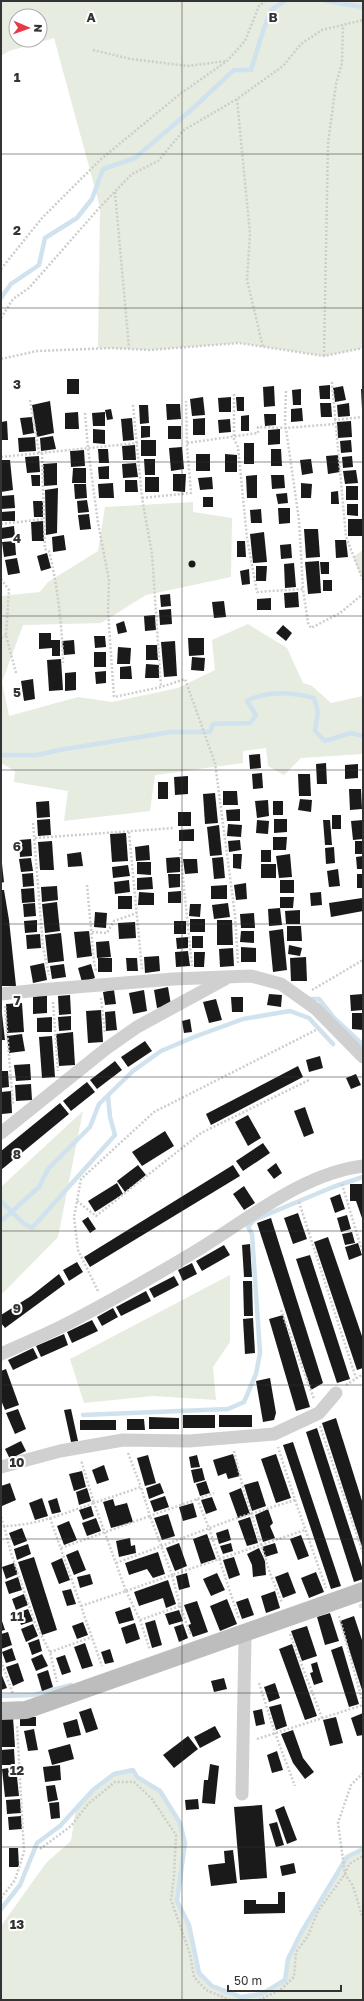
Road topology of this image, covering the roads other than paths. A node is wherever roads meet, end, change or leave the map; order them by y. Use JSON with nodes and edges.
{"nodes":[{"id":1,"x":234,"y":977,"type":"junction"},
{"id":2,"x":2,"y":994,"type":"edge"},
{"id":3,"x":363,"y":1057,"type":"edge"},
{"id":4,"x":1,"y":1132,"type":"edge"},
{"id":5,"x":363,"y":1166,"type":"edge"},
{"id":6,"x":1,"y":1354,"type":"edge"},
{"id":7,"x":336,"y":1393,"type":"road end"},
{"id":8,"x":1,"y":1467,"type":"edge"},
{"id":9,"x":363,"y":1591,"type":"edge"},
{"id":10,"x":244,"y":1633,"type":"junction"},
{"id":11,"x":8,"y":1711,"type":"edge"},
{"id":12,"x":242,"y":1794,"type":"dead end"}],
"edges":[{"from":1,"to":2,"type":"street"},
{"from":1,"to":3,"type":"street"},
{"from":1,"to":4,"type":"street"},
{"from":5,"to":6,"type":"street"},
{"from":7,"to":8,"type":"street"},
{"from":9,"to":10,"type":"street"},
{"from":10,"to":11,"type":"street"},
{"from":10,"to":12,"type":"street"}]}
